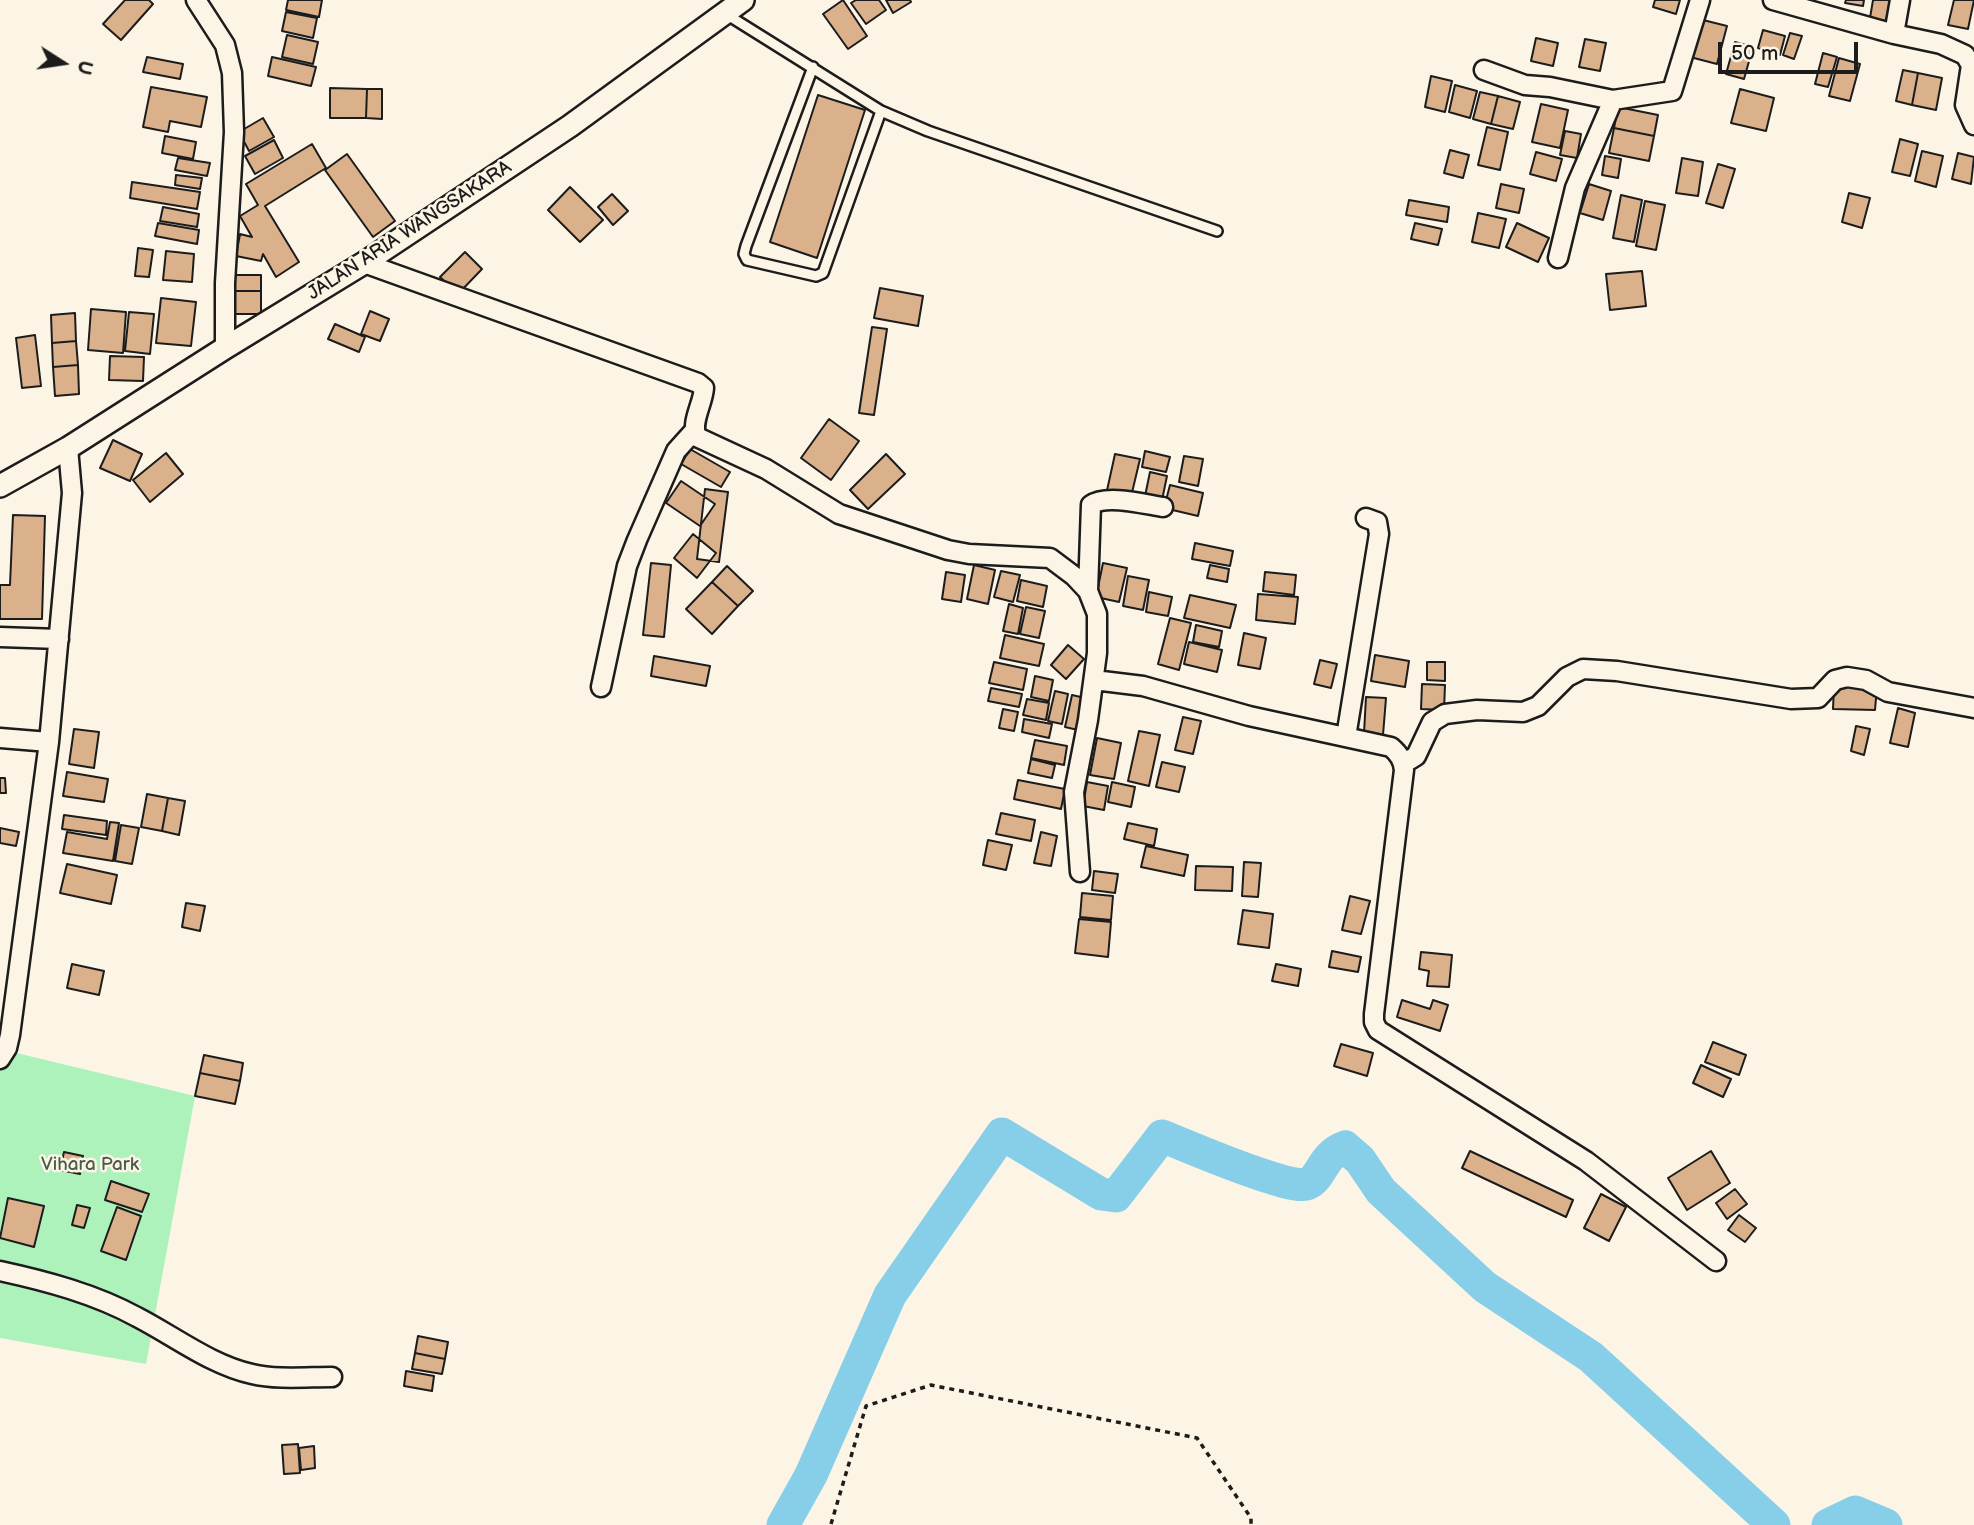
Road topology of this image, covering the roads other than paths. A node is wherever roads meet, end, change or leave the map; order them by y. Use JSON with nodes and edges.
{"nodes":[{"id":1,"x":197,"y":0,"type":"edge"},
{"id":2,"x":743,"y":0,"type":"edge"},
{"id":3,"x":1700,"y":0,"type":"edge"},
{"id":4,"x":1773,"y":0,"type":"edge"},
{"id":5,"x":1900,"y":0,"type":"edge"},
{"id":6,"x":726,"y":14,"type":"junction"},
{"id":7,"x":1894,"y":34,"type":"junction"},
{"id":8,"x":813,"y":67,"type":"junction"},
{"id":9,"x":1484,"y":70,"type":"dead end"},
{"id":10,"x":1613,"y":100,"type":"junction"},
{"id":11,"x":881,"y":111,"type":"junction"},
{"id":12,"x":1974,"y":125,"type":"edge"},
{"id":13,"x":1217,"y":231,"type":"dead end"},
{"id":14,"x":1558,"y":258,"type":"dead end"},
{"id":15,"x":364,"y":263,"type":"junction"},
{"id":16,"x":225,"y":348,"type":"junction"},
{"id":17,"x":694,"y":431,"type":"junction"},
{"id":18,"x":68,"y":447,"type":"junction"},
{"id":19,"x":0,"y":486,"type":"edge"},
{"id":20,"x":1163,"y":507,"type":"dead end"},
{"id":21,"x":1366,"y":518,"type":"dead end"},
{"id":22,"x":1088,"y":591,"type":"junction"},
{"id":23,"x":0,"y":637,"type":"edge"},
{"id":24,"x":59,"y":639,"type":"junction"},
{"id":25,"x":1094,"y":680,"type":"junction"},
{"id":26,"x":601,"y":687,"type":"dead end"},
{"id":27,"x":1974,"y":708,"type":"edge"},
{"id":28,"x":1346,"y":737,"type":"junction"},
{"id":29,"x":0,"y":738,"type":"edge"},
{"id":30,"x":49,"y":742,"type":"junction"},
{"id":31,"x":1404,"y":764,"type":"junction"},
{"id":32,"x":1080,"y":872,"type":"dead end"},
{"id":33,"x":0,"y":1062,"type":"edge"},
{"id":34,"x":1716,"y":1261,"type":"dead end"},
{"id":35,"x":0,"y":1271,"type":"edge"},
{"id":36,"x":332,"y":1377,"type":"dead end"}],
"edges":[{"from":1,"to":16,"type":"street"},
{"from":2,"to":6,"type":"street","name":"JALAN ARIA WANGSAKARA"},
{"from":3,"to":10,"type":"street"},
{"from":4,"to":7,"type":"street"},
{"from":5,"to":7,"type":"street"},
{"from":6,"to":8,"type":"lane"},
{"from":6,"to":15,"type":"street","name":"JALAN ARIA WANGSAKARA"},
{"from":7,"to":12,"type":"street"},
{"from":8,"to":11,"type":"lane"},
{"from":8,"to":11,"type":"lane"},
{"from":9,"to":10,"type":"street"},
{"from":10,"to":14,"type":"street"},
{"from":11,"to":13,"type":"lane"},
{"from":15,"to":16,"type":"street","name":"JALAN ARIA WANGSAKARA"},
{"from":15,"to":17,"type":"street"},
{"from":16,"to":18,"type":"street","name":"JALAN ARIA WANGSAKARA"},
{"from":17,"to":22,"type":"street"},
{"from":17,"to":26,"type":"street"},
{"from":18,"to":19,"type":"street","name":"JALAN ARIA WANGSAKARA"},
{"from":18,"to":24,"type":"street"},
{"from":20,"to":22,"type":"street"},
{"from":21,"to":28,"type":"street"},
{"from":22,"to":25,"type":"street"},
{"from":23,"to":24,"type":"street"},
{"from":24,"to":30,"type":"street"},
{"from":25,"to":28,"type":"street"},
{"from":25,"to":32,"type":"street"},
{"from":27,"to":31,"type":"street"},
{"from":28,"to":31,"type":"street"},
{"from":29,"to":30,"type":"street"},
{"from":30,"to":33,"type":"street"},
{"from":31,"to":34,"type":"street"},
{"from":35,"to":36,"type":"street"}]}
